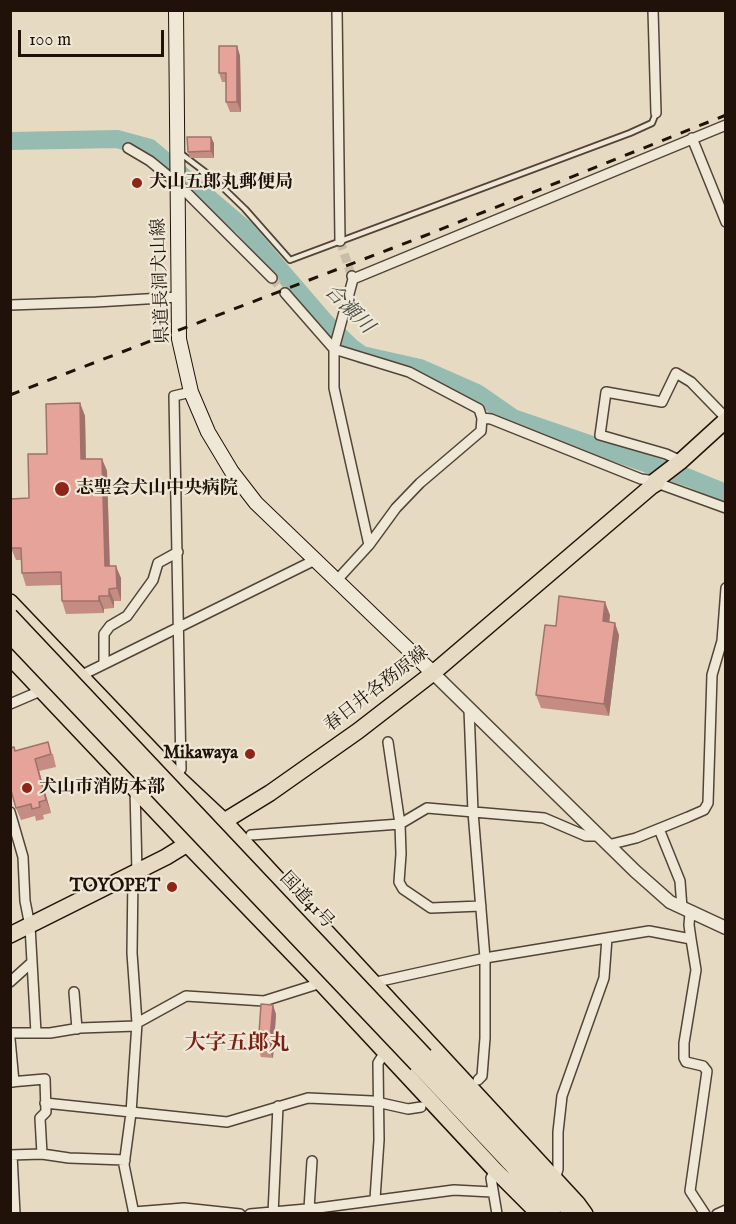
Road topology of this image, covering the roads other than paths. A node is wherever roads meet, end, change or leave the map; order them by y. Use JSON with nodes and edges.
{"nodes":[{"id":1,"x":176,"y":10,"type":"edge"},
{"id":2,"x":337,"y":10,"type":"edge"},
{"id":3,"x":653,"y":10,"type":"edge"},
{"id":4,"x":656,"y":113,"type":"joint"},
{"id":5,"x":726,"y":125,"type":"edge"},
{"id":6,"x":692,"y":138,"type":"junction"},
{"id":7,"x":128,"y":148,"type":"dead end"},
{"id":8,"x":177,"y":151,"type":"junction"},
{"id":9,"x":177,"y":184,"type":"junction"},
{"id":10,"x":726,"y":222,"type":"edge"},
{"id":11,"x":340,"y":241,"type":"junction"},
{"id":12,"x":272,"y":278,"type":"tunnel mouth"},
{"id":13,"x":285,"y":293,"type":"tunnel mouth"},
{"id":14,"x":178,"y":297,"type":"junction"},
{"id":15,"x":10,"y":305,"type":"edge"},
{"id":16,"x":334,"y":349,"type":"junction"},
{"id":17,"x":191,"y":392,"type":"junction"},
{"id":18,"x":482,"y":418,"type":"junction"},
{"id":19,"x":726,"y":419,"type":"edge"},
{"id":20,"x":681,"y":461,"type":"junction"},
{"id":21,"x":656,"y":482,"type":"junction"},
{"id":22,"x":726,"y":508,"type":"edge"},
{"id":23,"x":369,"y":545,"type":"junction"},
{"id":24,"x":178,"y":552,"type":"junction"},
{"id":25,"x":315,"y":560,"type":"junction"},
{"id":26,"x":337,"y":580,"type":"junction"},
{"id":27,"x":726,"y":588,"type":"edge"},
{"id":28,"x":10,"y":602,"type":"edge"},
{"id":29,"x":10,"y":616,"type":"edge"},
{"id":30,"x":180,"y":627,"type":"junction"},
{"id":31,"x":10,"y":635,"type":"edge"},
{"id":32,"x":10,"y":657,"type":"edge"},
{"id":33,"x":104,"y":664,"type":"junction"},
{"id":34,"x":433,"y":673,"type":"junction"},
{"id":35,"x":79,"y":676,"type":"junction"},
{"id":36,"x":42,"y":690,"type":"junction"},
{"id":37,"x":10,"y":704,"type":"edge"},
{"id":38,"x":469,"y":709,"type":"junction"},
{"id":39,"x":388,"y":742,"type":"dead end"},
{"id":40,"x":176,"y":776,"type":"junction"},
{"id":41,"x":135,"y":788,"type":"junction"},
{"id":42,"x":10,"y":812,"type":"edge"},
{"id":43,"x":473,"y":812,"type":"junction"},
{"id":44,"x":224,"y":821,"type":"junction"},
{"id":45,"x":400,"y":824,"type":"junction"},
{"id":46,"x":659,"y":829,"type":"junction"},
{"id":47,"x":251,"y":835,"type":"dead end"},
{"id":48,"x":14,"y":838,"type":"edge"},
{"id":49,"x":604,"y":841,"type":"junction"},
{"id":50,"x":187,"y":844,"type":"junction"},
{"id":51,"x":135,"y":874,"type":"junction"},
{"id":52,"x":481,"y":906,"type":"junction"},
{"id":53,"x":686,"y":911,"type":"junction"},
{"id":54,"x":30,"y":926,"type":"junction"},
{"id":55,"x":726,"y":928,"type":"edge"},
{"id":56,"x":10,"y":935,"type":"edge"},
{"id":57,"x":607,"y":938,"type":"junction"},
{"id":58,"x":691,"y":939,"type":"junction"},
{"id":59,"x":485,"y":958,"type":"junction"},
{"id":60,"x":31,"y":963,"type":"junction"},
{"id":61,"x":10,"y":982,"type":"edge"},
{"id":62,"x":372,"y":982,"type":"junction"},
{"id":63,"x":321,"y":983,"type":"junction"},
{"id":64,"x":74,"y":992,"type":"dead end"},
{"id":65,"x":136,"y":1025,"type":"junction"},
{"id":66,"x":77,"y":1029,"type":"junction"},
{"id":67,"x":10,"y":1033,"type":"edge"},
{"id":68,"x":36,"y":1033,"type":"junction"},
{"id":69,"x":10,"y":1039,"type":"edge"},
{"id":70,"x":385,"y":1052,"type":"junction"},
{"id":71,"x":421,"y":1060,"type":"junction"},
{"id":72,"x":478,"y":1080,"type":"dead end"},
{"id":73,"x":12,"y":1082,"type":"edge"},
{"id":74,"x":45,"y":1103,"type":"junction"},
{"id":75,"x":379,"y":1103,"type":"junction"},
{"id":76,"x":278,"y":1106,"type":"junction"},
{"id":77,"x":421,"y":1107,"type":"dead end"},
{"id":78,"x":132,"y":1113,"type":"junction"},
{"id":79,"x":42,"y":1154,"type":"junction"},
{"id":80,"x":11,"y":1155,"type":"edge"},
{"id":81,"x":125,"y":1160,"type":"junction"},
{"id":82,"x":312,"y":1161,"type":"dead end"},
{"id":83,"x":495,"y":1170,"type":"junction"},
{"id":84,"x":555,"y":1180,"type":"junction"},
{"id":85,"x":492,"y":1192,"type":"junction"},
{"id":86,"x":375,"y":1199,"type":"junction"},
{"id":87,"x":309,"y":1209,"type":"junction"},
{"id":88,"x":726,"y":1210,"type":"edge"},
{"id":89,"x":134,"y":1213,"type":"edge"},
{"id":90,"x":273,"y":1213,"type":"edge"},
{"id":91,"x":15,"y":1214,"type":"edge"},
{"id":92,"x":240,"y":1214,"type":"edge"},
{"id":93,"x":250,"y":1214,"type":"edge"},
{"id":94,"x":497,"y":1214,"type":"edge"},
{"id":95,"x":539,"y":1214,"type":"edge"},
{"id":96,"x":553,"y":1214,"type":"edge"},
{"id":97,"x":573,"y":1214,"type":"edge"},
{"id":98,"x":585,"y":1214,"type":"edge"},
{"id":99,"x":705,"y":1214,"type":"edge"},
{"id":100,"x":717,"y":1214,"type":"edge"}],
"edges":[{"from":1,"to":8,"type":"main road","name":"県道長洞犬山線"},
{"from":2,"to":11,"type":"street"},
{"from":3,"to":4,"type":"street"},
{"from":4,"to":11,"type":"lane"},
{"from":5,"to":6,"type":"street"},
{"from":6,"to":10,"type":"street"},
{"from":6,"to":16,"type":"street"},
{"from":7,"to":9,"type":"street"},
{"from":8,"to":9,"type":"main road","name":"県道長洞犬山線"},
{"from":8,"to":11,"type":"lane"},
{"from":9,"to":12,"type":"street"},
{"from":9,"to":14,"type":"main road","name":"県道長洞犬山線"},
{"from":13,"to":16,"type":"street"},
{"from":14,"to":15,"type":"street"},
{"from":14,"to":17,"type":"main road","name":"県道長洞犬山線"},
{"from":16,"to":18,"type":"street"},
{"from":16,"to":23,"type":"street"},
{"from":17,"to":24,"type":"street"},
{"from":17,"to":25,"type":"main road","name":"県道長洞犬山線"},
{"from":18,"to":21,"type":"street"},
{"from":18,"to":23,"type":"street"},
{"from":19,"to":20,"type":"main road","name":"春日井各務原線"},
{"from":19,"to":20,"type":"street"},
{"from":20,"to":21,"type":"main road","name":"春日井各務原線"},
{"from":21,"to":22,"type":"street"},
{"from":21,"to":34,"type":"main road","name":"春日井各務原線"},
{"from":23,"to":26,"type":"street"},
{"from":24,"to":30,"type":"street"},
{"from":24,"to":33,"type":"street"},
{"from":25,"to":26,"type":"main road","name":"県道長洞犬山線"},
{"from":25,"to":30,"type":"street"},
{"from":26,"to":34,"type":"main road","name":"県道長洞犬山線"},
{"from":27,"to":46,"type":"street"},
{"from":28,"to":35,"type":"main road"},
{"from":29,"to":71,"type":"main road","name":"国道41号","bridge":true},
{"from":30,"to":33,"type":"street"},
{"from":30,"to":40,"type":"street"},
{"from":31,"to":71,"type":"main road","name":"国道41号","bridge":true},
{"from":32,"to":36,"type":"main road"},
{"from":33,"to":35,"type":"street"},
{"from":34,"to":38,"type":"street"},
{"from":34,"to":44,"type":"main road","name":"春日井各務原線"},
{"from":35,"to":36,"type":"street"},
{"from":35,"to":40,"type":"main road"},
{"from":36,"to":37,"type":"street"},
{"from":36,"to":41,"type":"main road"},
{"from":38,"to":43,"type":"street"},
{"from":38,"to":49,"type":"street"},
{"from":39,"to":45,"type":"street"},
{"from":40,"to":44,"type":"main road"},
{"from":41,"to":50,"type":"main road"},
{"from":41,"to":51,"type":"street"},
{"from":42,"to":48,"type":"street"},
{"from":43,"to":45,"type":"street"},
{"from":43,"to":49,"type":"street"},
{"from":43,"to":52,"type":"street"},
{"from":44,"to":50,"type":"main road","name":"春日井各務原線"},
{"from":44,"to":62,"type":"main road"},
{"from":45,"to":47,"type":"street"},
{"from":45,"to":52,"type":"street"},
{"from":46,"to":49,"type":"street"},
{"from":46,"to":53,"type":"street"},
{"from":48,"to":54,"type":"street"},
{"from":49,"to":53,"type":"street"},
{"from":50,"to":51,"type":"main road","name":"春日井各務原線"},
{"from":50,"to":63,"type":"main road"},
{"from":51,"to":54,"type":"main road","name":"春日井各務原線"},
{"from":51,"to":65,"type":"street"},
{"from":52,"to":59,"type":"street"},
{"from":53,"to":55,"type":"street"},
{"from":53,"to":58,"type":"street"},
{"from":54,"to":56,"type":"main road","name":"春日井各務原線"},
{"from":54,"to":60,"type":"street"},
{"from":57,"to":58,"type":"street"},
{"from":57,"to":59,"type":"street"},
{"from":57,"to":84,"type":"street"},
{"from":58,"to":99,"type":"street"},
{"from":59,"to":62,"type":"street"},
{"from":59,"to":72,"type":"street"},
{"from":60,"to":61,"type":"street"},
{"from":60,"to":68,"type":"street"},
{"from":62,"to":84,"type":"main road"},
{"from":63,"to":65,"type":"street"},
{"from":63,"to":70,"type":"main road"},
{"from":64,"to":66,"type":"street"},
{"from":65,"to":66,"type":"street"},
{"from":65,"to":78,"type":"street"},
{"from":66,"to":68,"type":"street"},
{"from":67,"to":68,"type":"street"},
{"from":69,"to":73,"type":"street"},
{"from":70,"to":75,"type":"street"},
{"from":70,"to":83,"type":"main road"},
{"from":71,"to":96,"type":"main road","name":"国道41号"},
{"from":71,"to":97,"type":"main road","name":"国道41号"},
{"from":73,"to":74,"type":"street"},
{"from":74,"to":78,"type":"street"},
{"from":74,"to":79,"type":"street"},
{"from":75,"to":76,"type":"street"},
{"from":75,"to":77,"type":"street"},
{"from":75,"to":86,"type":"street"},
{"from":76,"to":78,"type":"street"},
{"from":76,"to":90,"type":"street"},
{"from":78,"to":81,"type":"street"},
{"from":79,"to":80,"type":"street"},
{"from":79,"to":81,"type":"street"},
{"from":80,"to":91,"type":"street"},
{"from":81,"to":89,"type":"street"},
{"from":82,"to":87,"type":"street"},
{"from":83,"to":85,"type":"street"},
{"from":83,"to":95,"type":"main road"},
{"from":84,"to":98,"type":"main road"},
{"from":85,"to":86,"type":"street"},
{"from":85,"to":94,"type":"street"},
{"from":86,"to":87,"type":"street"},
{"from":87,"to":90,"type":"street"},
{"from":88,"to":100,"type":"street"},
{"from":89,"to":92,"type":"street"},
{"from":90,"to":93,"type":"street"}]}
